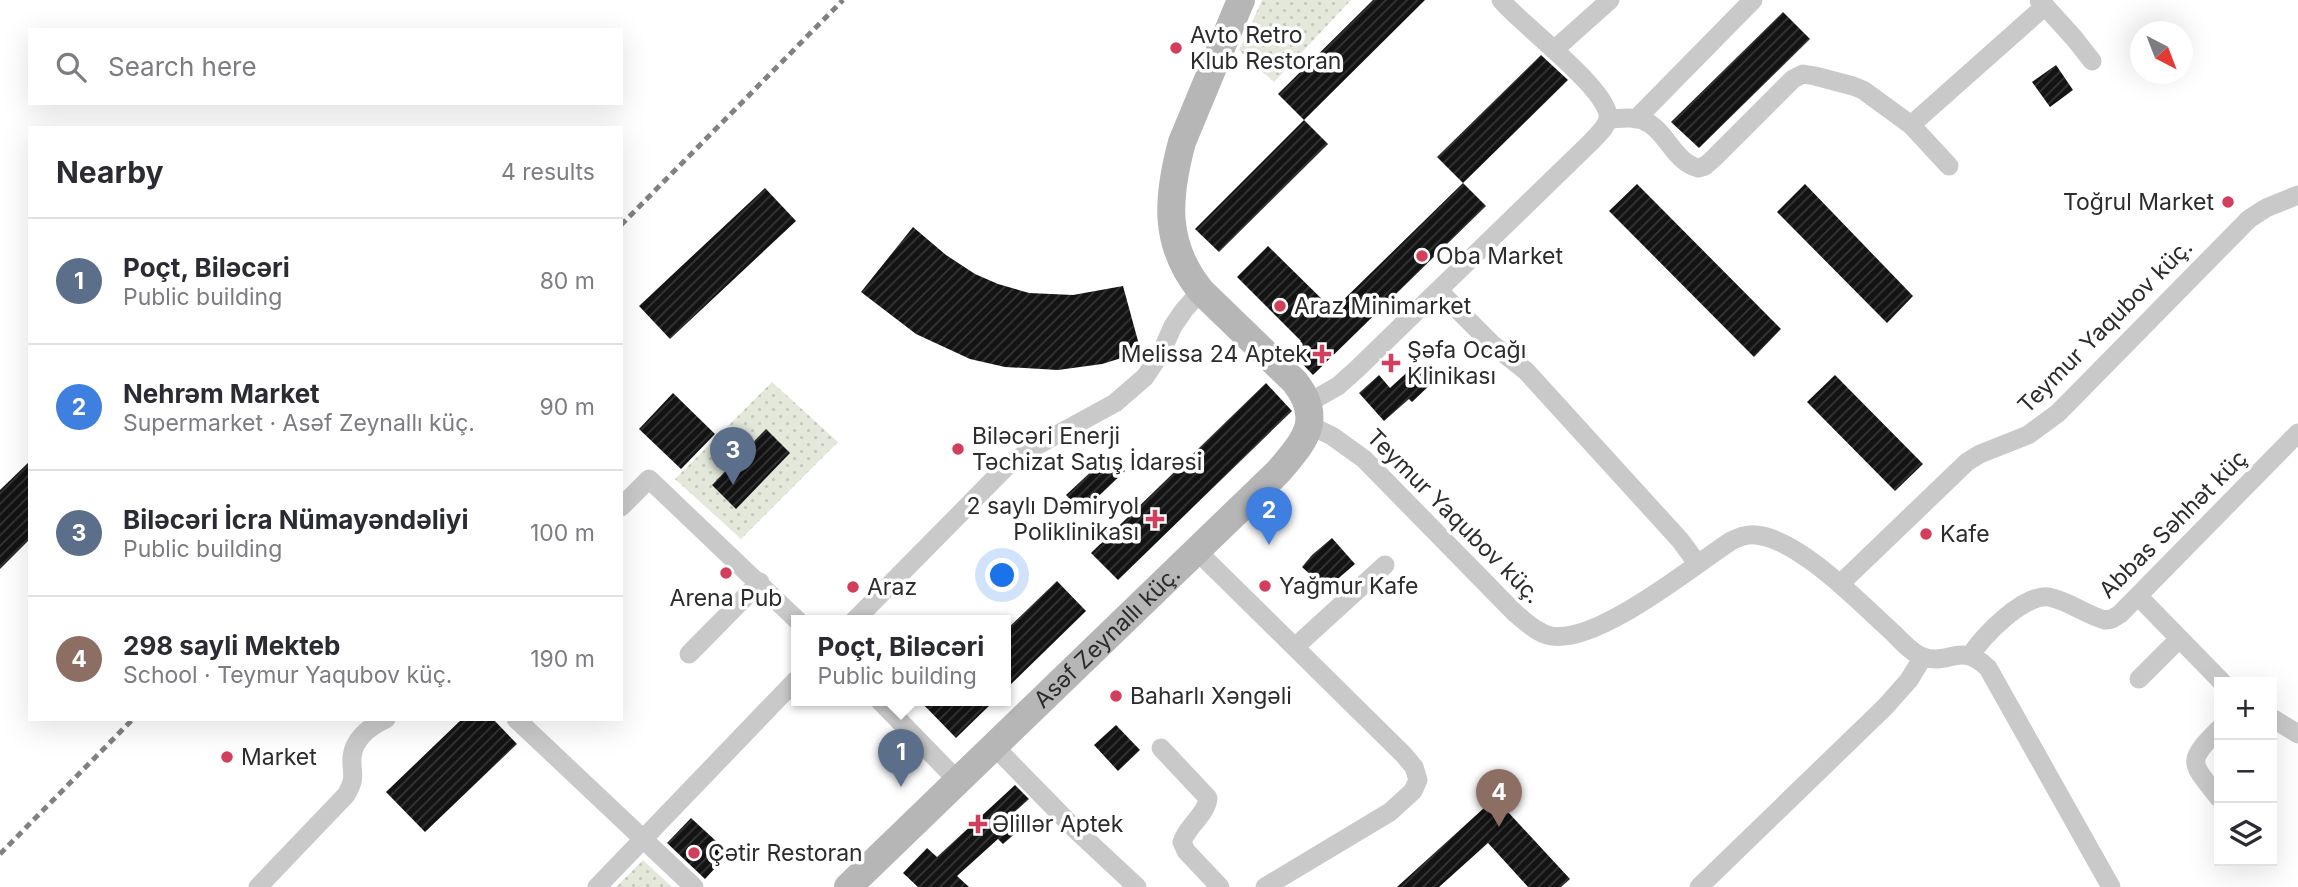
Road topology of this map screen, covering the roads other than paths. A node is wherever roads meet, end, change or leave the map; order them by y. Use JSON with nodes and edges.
{"nodes":[{"id":1,"x":1241,"y":0,"type":"edge"},
{"id":2,"x":1501,"y":0,"type":"edge"},
{"id":3,"x":1610,"y":0,"type":"edge"},
{"id":4,"x":1754,"y":0,"type":"edge"},
{"id":5,"x":2042,"y":3,"type":"edge"},
{"id":6,"x":1554,"y":50,"type":"junction"},
{"id":7,"x":2092,"y":61,"type":"dead end"},
{"id":8,"x":1608,"y":119,"type":"junction"},
{"id":9,"x":1636,"y":119,"type":"junction"},
{"id":10,"x":1911,"y":125,"type":"junction"},
{"id":11,"x":1949,"y":166,"type":"dead end"},
{"id":12,"x":2298,"y":195,"type":"edge"},
{"id":13,"x":1202,"y":291,"type":"junction"},
{"id":14,"x":1439,"y":291,"type":"junction"},
{"id":15,"x":1308,"y":414,"type":"junction"},
{"id":16,"x":2298,"y":433,"type":"edge"},
{"id":17,"x":623,"y":505,"type":"edge"},
{"id":18,"x":1196,"y":550,"type":"junction"},
{"id":19,"x":1697,"y":563,"type":"junction"},
{"id":20,"x":1385,"y":565,"type":"dead end"},
{"id":21,"x":760,"y":582,"type":"junction"},
{"id":22,"x":1840,"y":584,"type":"junction"},
{"id":23,"x":2139,"y":597,"type":"junction"},
{"id":24,"x":792,"y":615,"type":"edge"},
{"id":25,"x":859,"y":615,"type":"edge"},
{"id":26,"x":2179,"y":639,"type":"junction"},
{"id":27,"x":1295,"y":647,"type":"junction"},
{"id":28,"x":689,"y":654,"type":"dead end"},
{"id":29,"x":1971,"y":655,"type":"junction"},
{"id":30,"x":1923,"y":657,"type":"junction"},
{"id":31,"x":2217,"y":677,"type":"edge"},
{"id":32,"x":2139,"y":679,"type":"dead end"},
{"id":33,"x":791,"y":685,"type":"edge"},
{"id":34,"x":885,"y":706,"type":"edge"},
{"id":35,"x":383,"y":721,"type":"edge"},
{"id":36,"x":518,"y":721,"type":"edge"},
{"id":37,"x":2277,"y":721,"type":"edge"},
{"id":38,"x":2214,"y":734,"type":"edge"},
{"id":39,"x":2298,"y":734,"type":"edge"},
{"id":40,"x":994,"y":746,"type":"junction"},
{"id":41,"x":1161,"y":748,"type":"dead end"},
{"id":42,"x":958,"y":781,"type":"junction"},
{"id":43,"x":2214,"y":791,"type":"edge"},
{"id":44,"x":643,"y":839,"type":"junction"},
{"id":45,"x":258,"y":887,"type":"edge"},
{"id":46,"x":597,"y":887,"type":"edge"},
{"id":47,"x":694,"y":887,"type":"edge"},
{"id":48,"x":848,"y":887,"type":"edge"},
{"id":49,"x":1136,"y":887,"type":"edge"},
{"id":50,"x":1220,"y":887,"type":"edge"},
{"id":51,"x":1265,"y":887,"type":"edge"},
{"id":52,"x":1699,"y":887,"type":"edge"},
{"id":53,"x":2111,"y":887,"type":"edge"}],
"edges":[{"from":1,"to":13,"type":"main road"},
{"from":2,"to":6,"type":"street"},
{"from":3,"to":6,"type":"street"},
{"from":4,"to":9,"type":"street"},
{"from":5,"to":7,"type":"street"},
{"from":5,"to":10,"type":"street"},
{"from":6,"to":8,"type":"street"},
{"from":8,"to":9,"type":"street"},
{"from":8,"to":14,"type":"street"},
{"from":9,"to":10,"type":"street"},
{"from":10,"to":11,"type":"street"},
{"from":12,"to":22,"type":"street","name":"Teymur Yaqubov küç."},
{"from":13,"to":15,"type":"main road"},
{"from":13,"to":25,"type":"street"},
{"from":14,"to":15,"type":"street"},
{"from":14,"to":19,"type":"street"},
{"from":15,"to":18,"type":"main road","name":"Asəf Zeynallı küç."},
{"from":15,"to":19,"type":"street","name":"Teymur Yaqubov küç."},
{"from":16,"to":23,"type":"street","name":"Abbas Səhhət küç"},
{"from":17,"to":21,"type":"street"},
{"from":18,"to":27,"type":"street"},
{"from":18,"to":40,"type":"main road","name":"Asəf Zeynallı küç."},
{"from":19,"to":22,"type":"street","name":"Teymur Yaqubov küç."},
{"from":20,"to":27,"type":"street"},
{"from":21,"to":24,"type":"street"},
{"from":21,"to":28,"type":"street"},
{"from":22,"to":30,"type":"street"},
{"from":23,"to":26,"type":"street"},
{"from":23,"to":29,"type":"street","name":"Abbas Səhhət küç"},
{"from":26,"to":31,"type":"street"},
{"from":26,"to":32,"type":"street"},
{"from":27,"to":51,"type":"street"},
{"from":29,"to":30,"type":"street"},
{"from":29,"to":53,"type":"street"},
{"from":30,"to":52,"type":"street"},
{"from":33,"to":44,"type":"street"},
{"from":34,"to":42,"type":"street"},
{"from":35,"to":45,"type":"street"},
{"from":36,"to":44,"type":"street"},
{"from":37,"to":39,"type":"street"},
{"from":38,"to":43,"type":"street"},
{"from":40,"to":42,"type":"main road","name":"Asəf Zeynallı küç."},
{"from":40,"to":49,"type":"street"},
{"from":41,"to":50,"type":"street"},
{"from":42,"to":48,"type":"main road","name":"Asəf Zeynallı küç."},
{"from":44,"to":46,"type":"street"},
{"from":44,"to":47,"type":"street"}]}
